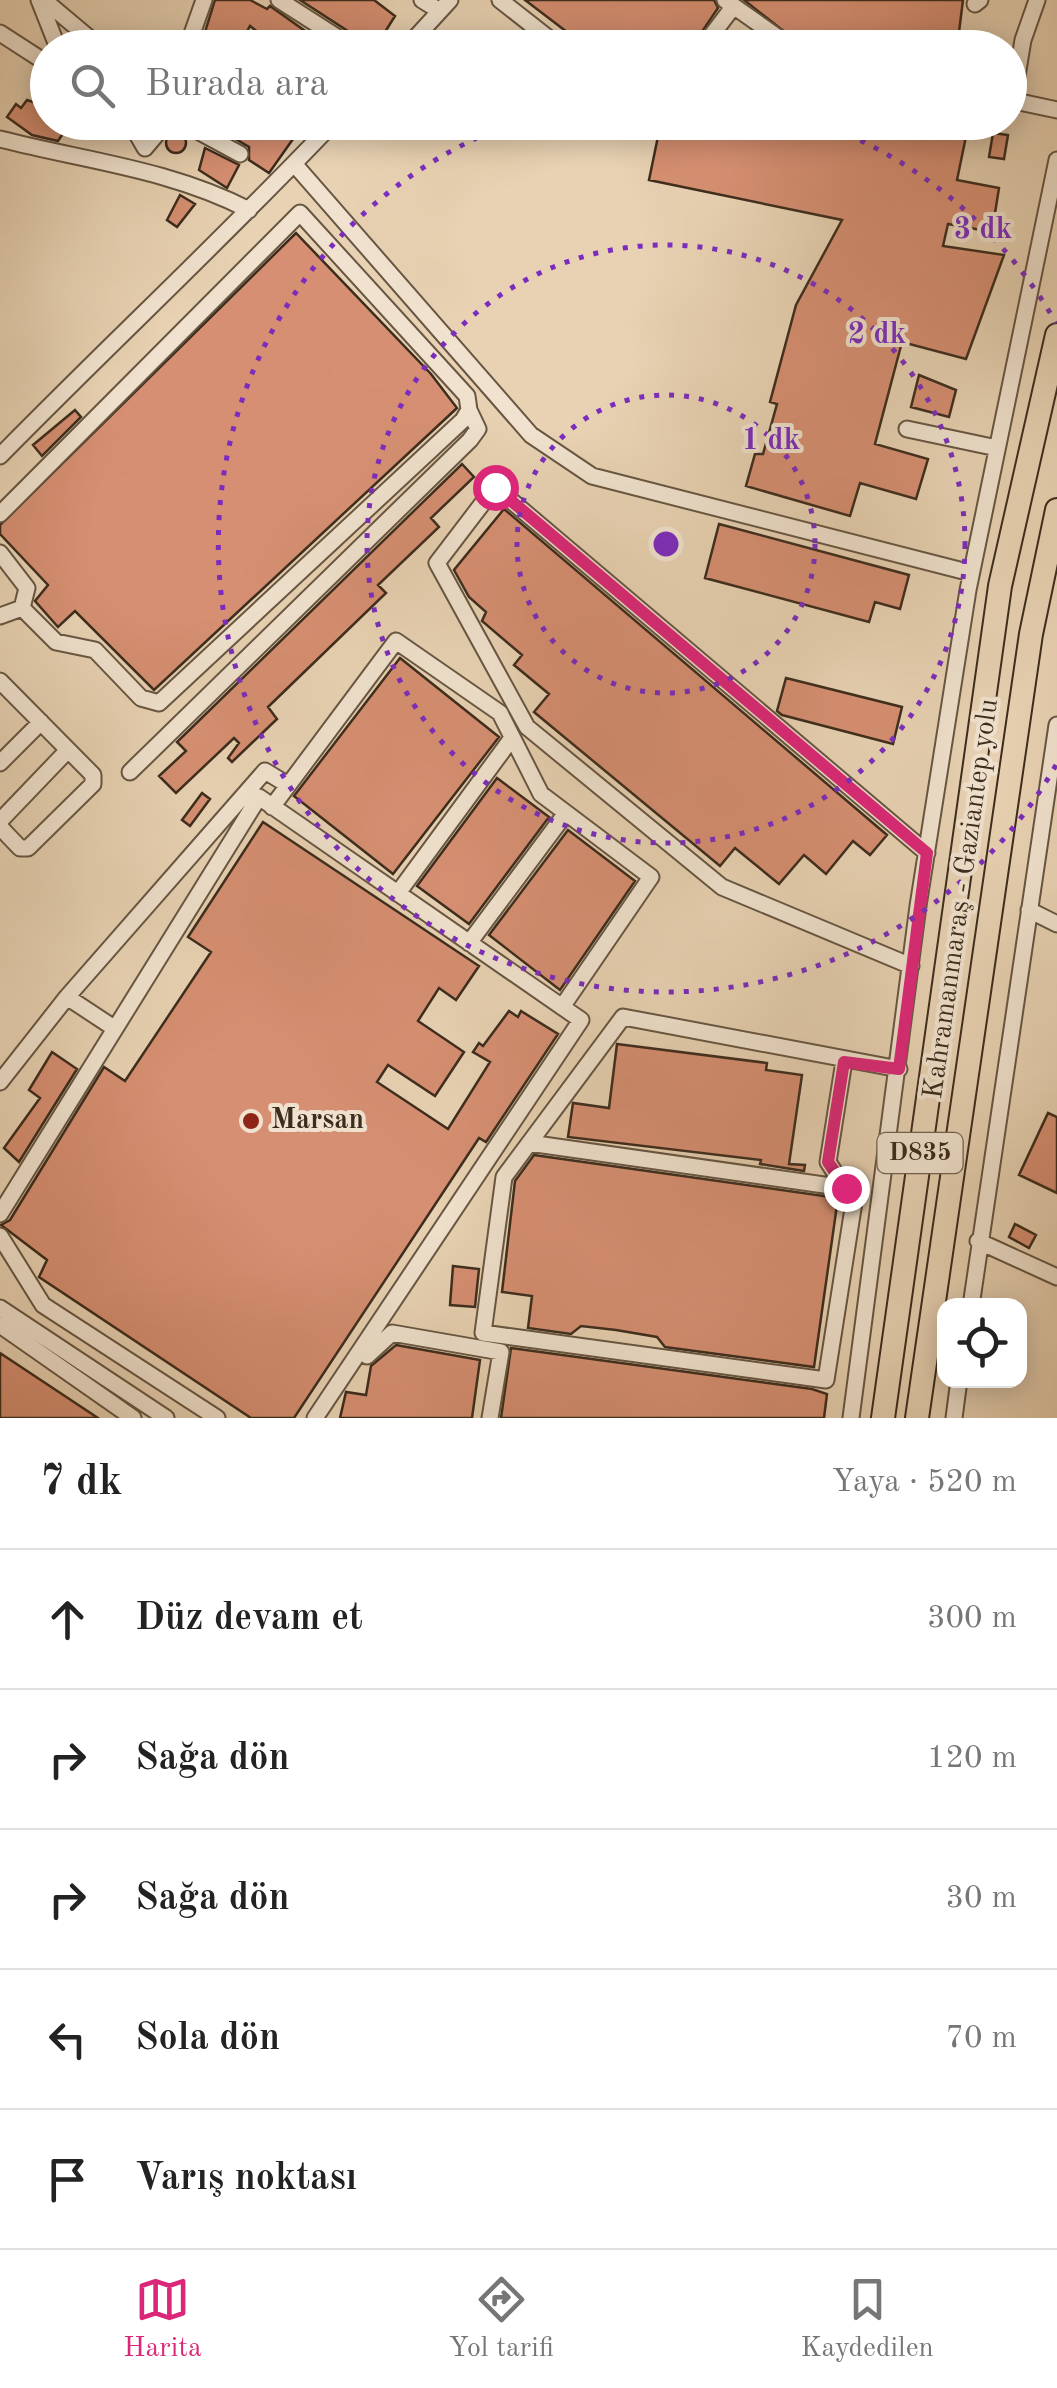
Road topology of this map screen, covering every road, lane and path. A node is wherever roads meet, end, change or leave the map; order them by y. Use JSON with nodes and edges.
{"nodes":[{"id":1,"x":41,"y":0,"type":"edge"},
{"id":2,"x":204,"y":0,"type":"edge"},
{"id":3,"x":279,"y":0,"type":"edge"},
{"id":4,"x":422,"y":0,"type":"edge"},
{"id":5,"x":500,"y":0,"type":"edge"},
{"id":6,"x":1037,"y":0,"type":"edge"},
{"id":7,"x":729,"y":4,"type":"edge"},
{"id":8,"x":445,"y":6,"type":"edge"},
{"id":9,"x":52,"y":30,"type":"edge"},
{"id":10,"x":78,"y":30,"type":"edge"},
{"id":11,"x":196,"y":30,"type":"edge"},
{"id":12,"x":326,"y":30,"type":"edge"},
{"id":13,"x":423,"y":30,"type":"edge"},
{"id":14,"x":538,"y":30,"type":"edge"},
{"id":15,"x":713,"y":30,"type":"edge"},
{"id":16,"x":767,"y":30,"type":"edge"},
{"id":17,"x":1026,"y":30,"type":"edge"},
{"id":18,"x":0,"y":33,"type":"edge"},
{"id":19,"x":30,"y":52,"type":"edge"},
{"id":20,"x":1027,"y":104,"type":"edge"},
{"id":21,"x":1057,"y":110,"type":"edge"},
{"id":22,"x":0,"y":139,"type":"edge"},
{"id":23,"x":141,"y":140,"type":"edge"},
{"id":24,"x":145,"y":140,"type":"edge"},
{"id":25,"x":152,"y":140,"type":"edge"},
{"id":26,"x":214,"y":140,"type":"edge"},
{"id":27,"x":317,"y":140,"type":"edge"},
{"id":28,"x":146,"y":148,"type":"junction"},
{"id":29,"x":240,"y":154,"type":"dead end"},
{"id":30,"x":1057,"y":160,"type":"edge"},
{"id":31,"x":296,"y":166,"type":"junction"},
{"id":32,"x":144,"y":168,"type":"junction"},
{"id":33,"x":249,"y":210,"type":"junction"},
{"id":34,"x":1057,"y":335,"type":"edge"},
{"id":35,"x":470,"y":410,"type":"junction"},
{"id":36,"x":908,"y":429,"type":"dead end"},
{"id":37,"x":996,"y":448,"type":"junction"},
{"id":38,"x":0,"y":456,"type":"edge"},
{"id":39,"x":1057,"y":510,"type":"edge"},
{"id":40,"x":0,"y":514,"type":"edge"},
{"id":41,"x":0,"y":552,"type":"edge"},
{"id":42,"x":972,"y":573,"type":"junction"},
{"id":43,"x":22,"y":608,"type":"junction"},
{"id":44,"x":0,"y":616,"type":"edge"},
{"id":45,"x":0,"y":680,"type":"edge"},
{"id":46,"x":6,"y":700,"type":"edge"},
{"id":47,"x":159,"y":703,"type":"junction"},
{"id":48,"x":41,"y":722,"type":"junction"},
{"id":49,"x":175,"y":725,"type":"junction"},
{"id":50,"x":1057,"y":725,"type":"edge"},
{"id":51,"x":512,"y":738,"type":"junction"},
{"id":52,"x":68,"y":750,"type":"junction"},
{"id":53,"x":0,"y":763,"type":"edge"},
{"id":54,"x":130,"y":772,"type":"dead end"},
{"id":55,"x":288,"y":785,"type":"junction"},
{"id":56,"x":272,"y":807,"type":"junction"},
{"id":57,"x":566,"y":813,"type":"junction"},
{"id":58,"x":0,"y":824,"type":"edge"},
{"id":59,"x":927,"y":853,"type":"junction"},
{"id":60,"x":398,"y":894,"type":"junction"},
{"id":61,"x":1029,"y":910,"type":"junction"},
{"id":62,"x":1057,"y":924,"type":"edge"},
{"id":63,"x":469,"y":943,"type":"junction"},
{"id":64,"x":911,"y":966,"type":"junction"},
{"id":65,"x":68,"y":997,"type":"junction"},
{"id":66,"x":562,"y":1007,"type":"junction"},
{"id":67,"x":114,"y":1028,"type":"junction"},
{"id":68,"x":844,"y":1062,"type":"junction"},
{"id":69,"x":899,"y":1069,"type":"junction"},
{"id":70,"x":0,"y":1082,"type":"edge"},
{"id":71,"x":528,"y":1143,"type":"junction"},
{"id":72,"x":846,"y":1188,"type":"junction"},
{"id":73,"x":0,"y":1214,"type":"edge"},
{"id":74,"x":0,"y":1236,"type":"edge"},
{"id":75,"x":978,"y":1241,"type":"junction"},
{"id":76,"x":1057,"y":1277,"type":"edge"},
{"id":77,"x":972,"y":1298,"type":"edge"},
{"id":78,"x":0,"y":1308,"type":"edge"},
{"id":79,"x":0,"y":1325,"type":"edge"},
{"id":80,"x":958,"y":1388,"type":"edge"},
{"id":81,"x":133,"y":1418,"type":"edge"},
{"id":82,"x":166,"y":1418,"type":"edge"},
{"id":83,"x":218,"y":1418,"type":"edge"},
{"id":84,"x":315,"y":1418,"type":"edge"},
{"id":85,"x":325,"y":1418,"type":"edge"},
{"id":86,"x":490,"y":1418,"type":"edge"},
{"id":87,"x":850,"y":1418,"type":"edge"},
{"id":88,"x":884,"y":1418,"type":"edge"},
{"id":89,"x":917,"y":1418,"type":"edge"},
{"id":90,"x":954,"y":1418,"type":"edge"}],
"edges":[{"from":1,"to":9,"type":"street"},
{"from":1,"to":10,"type":"street"},
{"from":2,"to":11,"type":"street"},
{"from":3,"to":12,"type":"street"},
{"from":4,"to":8,"type":"street"},
{"from":5,"to":14,"type":"street"},
{"from":6,"to":17,"type":"street"},
{"from":7,"to":15,"type":"street"},
{"from":7,"to":16,"type":"street"},
{"from":8,"to":13,"type":"street"},
{"from":18,"to":19,"type":"street"},
{"from":20,"to":21,"type":"street"},
{"from":22,"to":32,"type":"street"},
{"from":23,"to":28,"type":"street"},
{"from":24,"to":28,"type":"street"},
{"from":25,"to":28,"type":"street"},
{"from":26,"to":29,"type":"street"},
{"from":27,"to":31,"type":"street"},
{"from":28,"to":32,"type":"street"},
{"from":30,"to":37,"type":"street"},
{"from":31,"to":33,"type":"street"},
{"from":31,"to":42,"type":"street"},
{"from":32,"to":33,"type":"street"},
{"from":33,"to":38,"type":"street"},
{"from":34,"to":88,"type":"highway","name":"Kahramanmaraş - Gaziantep yolu","number":"D835"},
{"from":35,"to":40,"type":"street"},
{"from":35,"to":47,"type":"street"},
{"from":35,"to":49,"type":"street"},
{"from":36,"to":37,"type":"street"},
{"from":37,"to":42,"type":"street"},
{"from":39,"to":89,"type":"highway","name":"Kahramanmaraş - Gaziantep yolu","number":"D835"},
{"from":41,"to":43,"type":"street"},
{"from":42,"to":59,"type":"street"},
{"from":43,"to":44,"type":"street"},
{"from":43,"to":47,"type":"street"},
{"from":45,"to":46,"type":"street"},
{"from":46,"to":48,"type":"street"},
{"from":47,"to":49,"type":"street"},
{"from":48,"to":52,"type":"street"},
{"from":48,"to":53,"type":"street"},
{"from":49,"to":54,"type":"street"},
{"from":50,"to":61,"type":"street"},
{"from":51,"to":55,"type":"street"},
{"from":51,"to":57,"type":"street"},
{"from":51,"to":60,"type":"street"},
{"from":52,"to":58,"type":"street"},
{"from":52,"to":58,"type":"street"},
{"from":55,"to":56,"type":"street"},
{"from":55,"to":65,"type":"street"},
{"from":56,"to":60,"type":"street"},
{"from":56,"to":67,"type":"street"},
{"from":57,"to":63,"type":"street"},
{"from":57,"to":66,"type":"street"},
{"from":59,"to":64,"type":"street"},
{"from":59,"to":64,"type":"street"},
{"from":60,"to":63,"type":"street"},
{"from":61,"to":62,"type":"street"},
{"from":61,"to":75,"type":"street"},
{"from":63,"to":66,"type":"street"},
{"from":64,"to":69,"type":"street"},
{"from":65,"to":67,"type":"street"},
{"from":65,"to":70,"type":"street"},
{"from":66,"to":84,"type":"street"},
{"from":67,"to":73,"type":"street"},
{"from":68,"to":69,"type":"street"},
{"from":68,"to":71,"type":"street"},
{"from":68,"to":72,"type":"street"},
{"from":69,"to":87,"type":"street"},
{"from":71,"to":72,"type":"street"},
{"from":71,"to":72,"type":"street"},
{"from":74,"to":83,"type":"street"},
{"from":75,"to":76,"type":"street"},
{"from":75,"to":77,"type":"street"},
{"from":78,"to":82,"type":"street"},
{"from":79,"to":81,"type":"street"},
{"from":80,"to":90,"type":"street"},
{"from":85,"to":86,"type":"street"}]}
